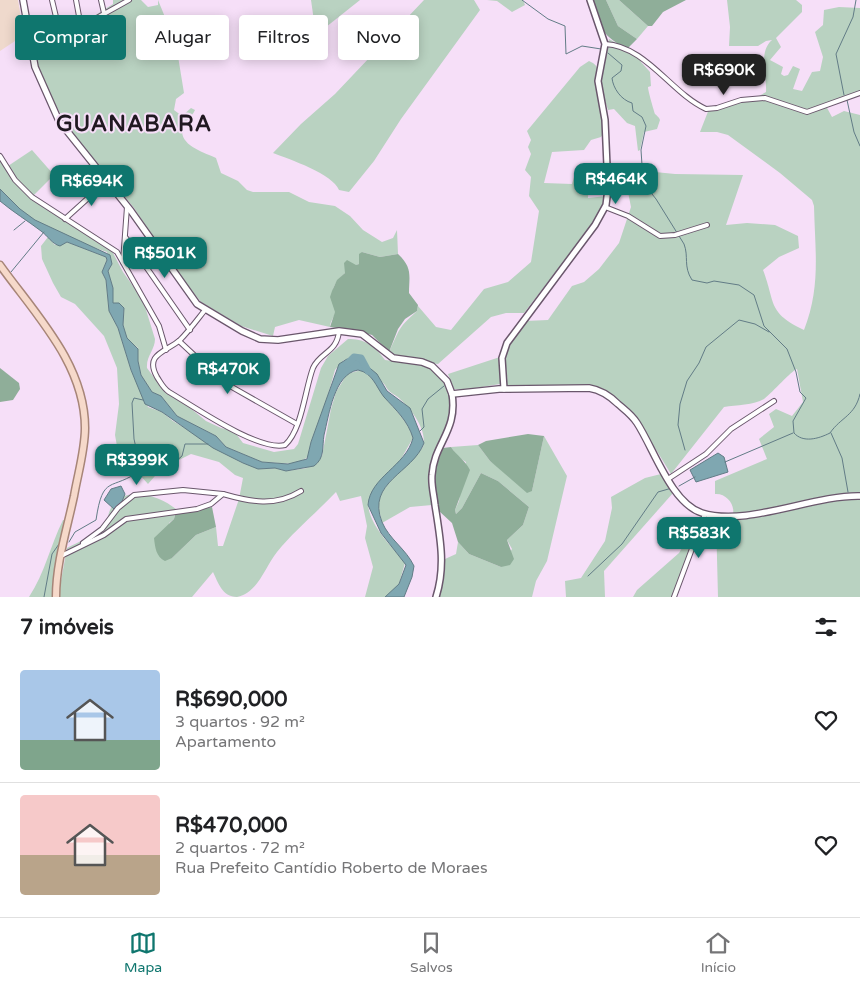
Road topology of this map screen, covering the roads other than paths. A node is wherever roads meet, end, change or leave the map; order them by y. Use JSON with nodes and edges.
{"nodes":[{"id":1,"x":23,"y":0,"type":"edge"},
{"id":2,"x":52,"y":0,"type":"edge"},
{"id":3,"x":76,"y":0,"type":"edge"},
{"id":4,"x":101,"y":0,"type":"edge"},
{"id":5,"x":129,"y":0,"type":"edge"},
{"id":6,"x":590,"y":0,"type":"edge"},
{"id":7,"x":104,"y":13,"type":"junction"},
{"id":8,"x":56,"y":15,"type":"edge"},
{"id":9,"x":79,"y":15,"type":"edge"},
{"id":10,"x":101,"y":15,"type":"edge"},
{"id":11,"x":605,"y":44,"type":"junction"},
{"id":12,"x":860,"y":93,"type":"edge"},
{"id":13,"x":0,"y":156,"type":"edge"},
{"id":14,"x":106,"y":181,"type":"junction"},
{"id":15,"x":127,"y":207,"type":"junction"},
{"id":16,"x":605,"y":207,"type":"junction"},
{"id":17,"x":65,"y":219,"type":"junction"},
{"id":18,"x":706,"y":225,"type":"dead end"},
{"id":19,"x":126,"y":238,"type":"junction"},
{"id":20,"x":123,"y":262,"type":"junction"},
{"id":21,"x":0,"y":265,"type":"edge"},
{"id":22,"x":205,"y":310,"type":"junction"},
{"id":23,"x":190,"y":330,"type":"junction"},
{"id":24,"x":339,"y":331,"type":"junction"},
{"id":25,"x":179,"y":341,"type":"junction"},
{"id":26,"x":166,"y":350,"type":"junction"},
{"id":27,"x":504,"y":389,"type":"junction"},
{"id":28,"x":452,"y":394,"type":"junction"},
{"id":29,"x":774,"y":401,"type":"dead end"},
{"id":30,"x":297,"y":424,"type":"junction"},
{"id":31,"x":668,"y":479,"type":"junction"},
{"id":32,"x":301,"y":491,"type":"dead end"},
{"id":33,"x":223,"y":494,"type":"junction"},
{"id":34,"x":860,"y":496,"type":"edge"},
{"id":35,"x":705,"y":514,"type":"junction"},
{"id":36,"x":76,"y":548,"type":"junction"},
{"id":37,"x":61,"y":556,"type":"junction"},
{"id":38,"x":56,"y":597,"type":"edge"},
{"id":39,"x":436,"y":597,"type":"edge"},
{"id":40,"x":674,"y":597,"type":"edge"}],
"edges":[{"from":1,"to":14,"type":"main road"},
{"from":2,"to":8,"type":"street"},
{"from":3,"to":9,"type":"street"},
{"from":4,"to":7,"type":"street"},
{"from":5,"to":7,"type":"street"},
{"from":6,"to":11,"type":"street"},
{"from":7,"to":10,"type":"street"},
{"from":11,"to":12,"type":"street"},
{"from":11,"to":16,"type":"street"},
{"from":13,"to":17,"type":"street"},
{"from":14,"to":15,"type":"main road"},
{"from":14,"to":17,"type":"street"},
{"from":15,"to":19,"type":"street"},
{"from":15,"to":22,"type":"main road"},
{"from":16,"to":18,"type":"street"},
{"from":16,"to":27,"type":"street"},
{"from":17,"to":20,"type":"street"},
{"from":19,"to":20,"type":"street"},
{"from":19,"to":23,"type":"street"},
{"from":20,"to":26,"type":"street"},
{"from":21,"to":37,"type":"main road"},
{"from":22,"to":23,"type":"street"},
{"from":22,"to":24,"type":"main road"},
{"from":23,"to":25,"type":"street"},
{"from":24,"to":28,"type":"main road"},
{"from":24,"to":30,"type":"street"},
{"from":25,"to":26,"type":"street"},
{"from":25,"to":30,"type":"street"},
{"from":26,"to":30,"type":"street"},
{"from":27,"to":28,"type":"main road"},
{"from":27,"to":31,"type":"main road"},
{"from":28,"to":39,"type":"street"},
{"from":29,"to":31,"type":"street"},
{"from":31,"to":35,"type":"main road"},
{"from":32,"to":33,"type":"street"},
{"from":33,"to":36,"type":"street"},
{"from":33,"to":36,"type":"street"},
{"from":34,"to":35,"type":"main road"},
{"from":35,"to":40,"type":"street"},
{"from":36,"to":37,"type":"street"},
{"from":37,"to":38,"type":"main road"}]}
